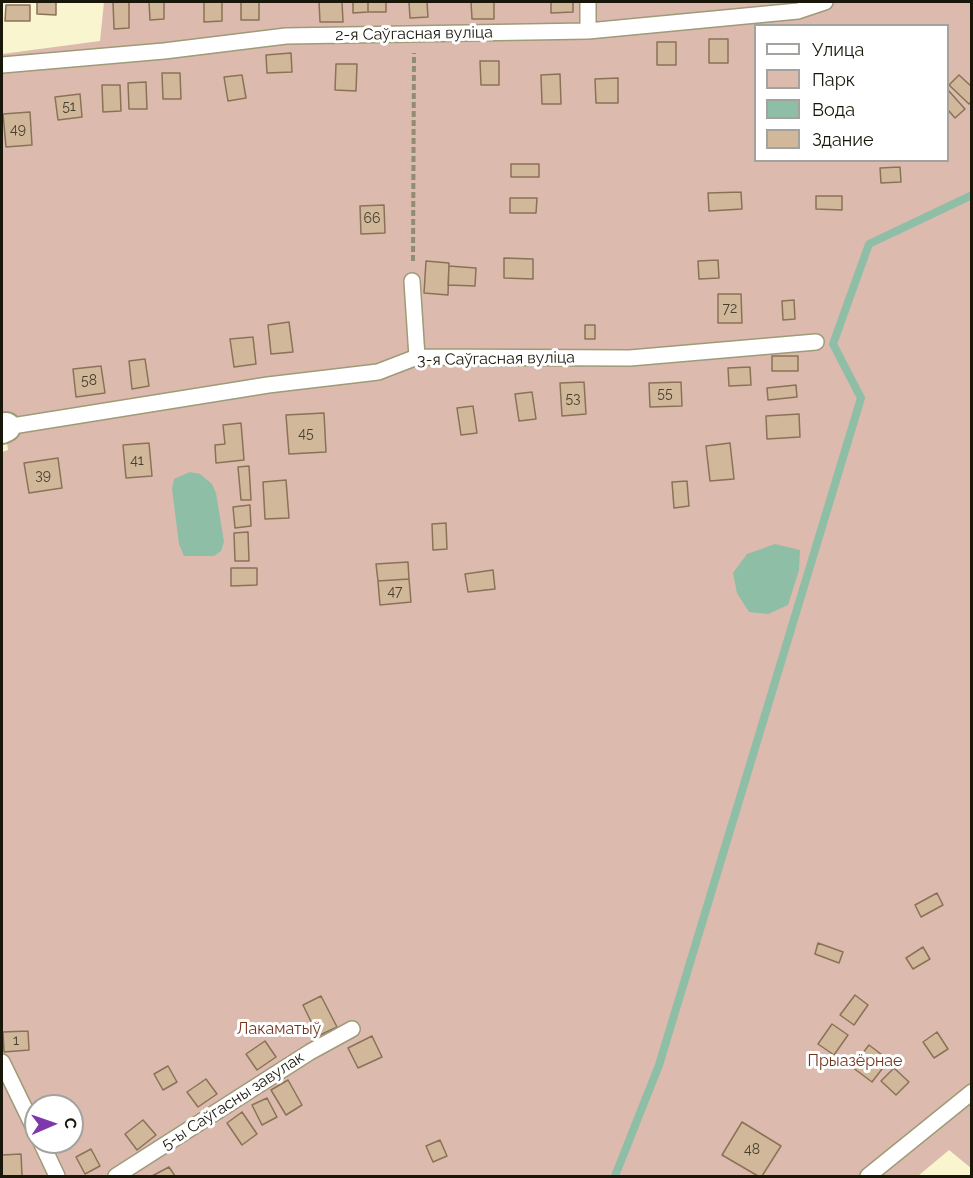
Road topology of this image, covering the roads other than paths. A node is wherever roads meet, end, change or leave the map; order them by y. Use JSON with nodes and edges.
{"nodes":[{"id":1,"x":588,"y":2,"type":"edge"},
{"id":2,"x":825,"y":2,"type":"edge"},
{"id":3,"x":588,"y":31,"type":"junction"},
{"id":4,"x":2,"y":65,"type":"edge"},
{"id":5,"x":412,"y":281,"type":"road end"},
{"id":6,"x":816,"y":342,"type":"dead end"},
{"id":7,"x":417,"y":357,"type":"junction"},
{"id":8,"x":4,"y":428,"type":"edge"},
{"id":9,"x":352,"y":1029,"type":"dead end"},
{"id":10,"x":2,"y":1062,"type":"edge"},
{"id":11,"x":972,"y":1092,"type":"edge"},
{"id":12,"x":24,"y":1107,"type":"edge"},
{"id":13,"x":47,"y":1154,"type":"edge"},
{"id":14,"x":57,"y":1176,"type":"edge"},
{"id":15,"x":116,"y":1176,"type":"edge"},
{"id":16,"x":868,"y":1176,"type":"edge"}],
"edges":[{"from":1,"to":3,"type":"lane"},
{"from":2,"to":3,"type":"lane","name":"2-я Саўгасная вуліца"},
{"from":3,"to":4,"type":"lane","name":"2-я Саўгасная вуліца"},
{"from":5,"to":7,"type":"lane"},
{"from":6,"to":7,"type":"lane","name":"3-я Саўгасная вуліца"},
{"from":7,"to":8,"type":"lane","name":"3-я Саўгасная вуліца"},
{"from":9,"to":15,"type":"lane","name":"5-ы Саўгасны завулак"},
{"from":10,"to":12,"type":"lane"},
{"from":11,"to":16,"type":"lane"},
{"from":13,"to":14,"type":"lane"}]}
